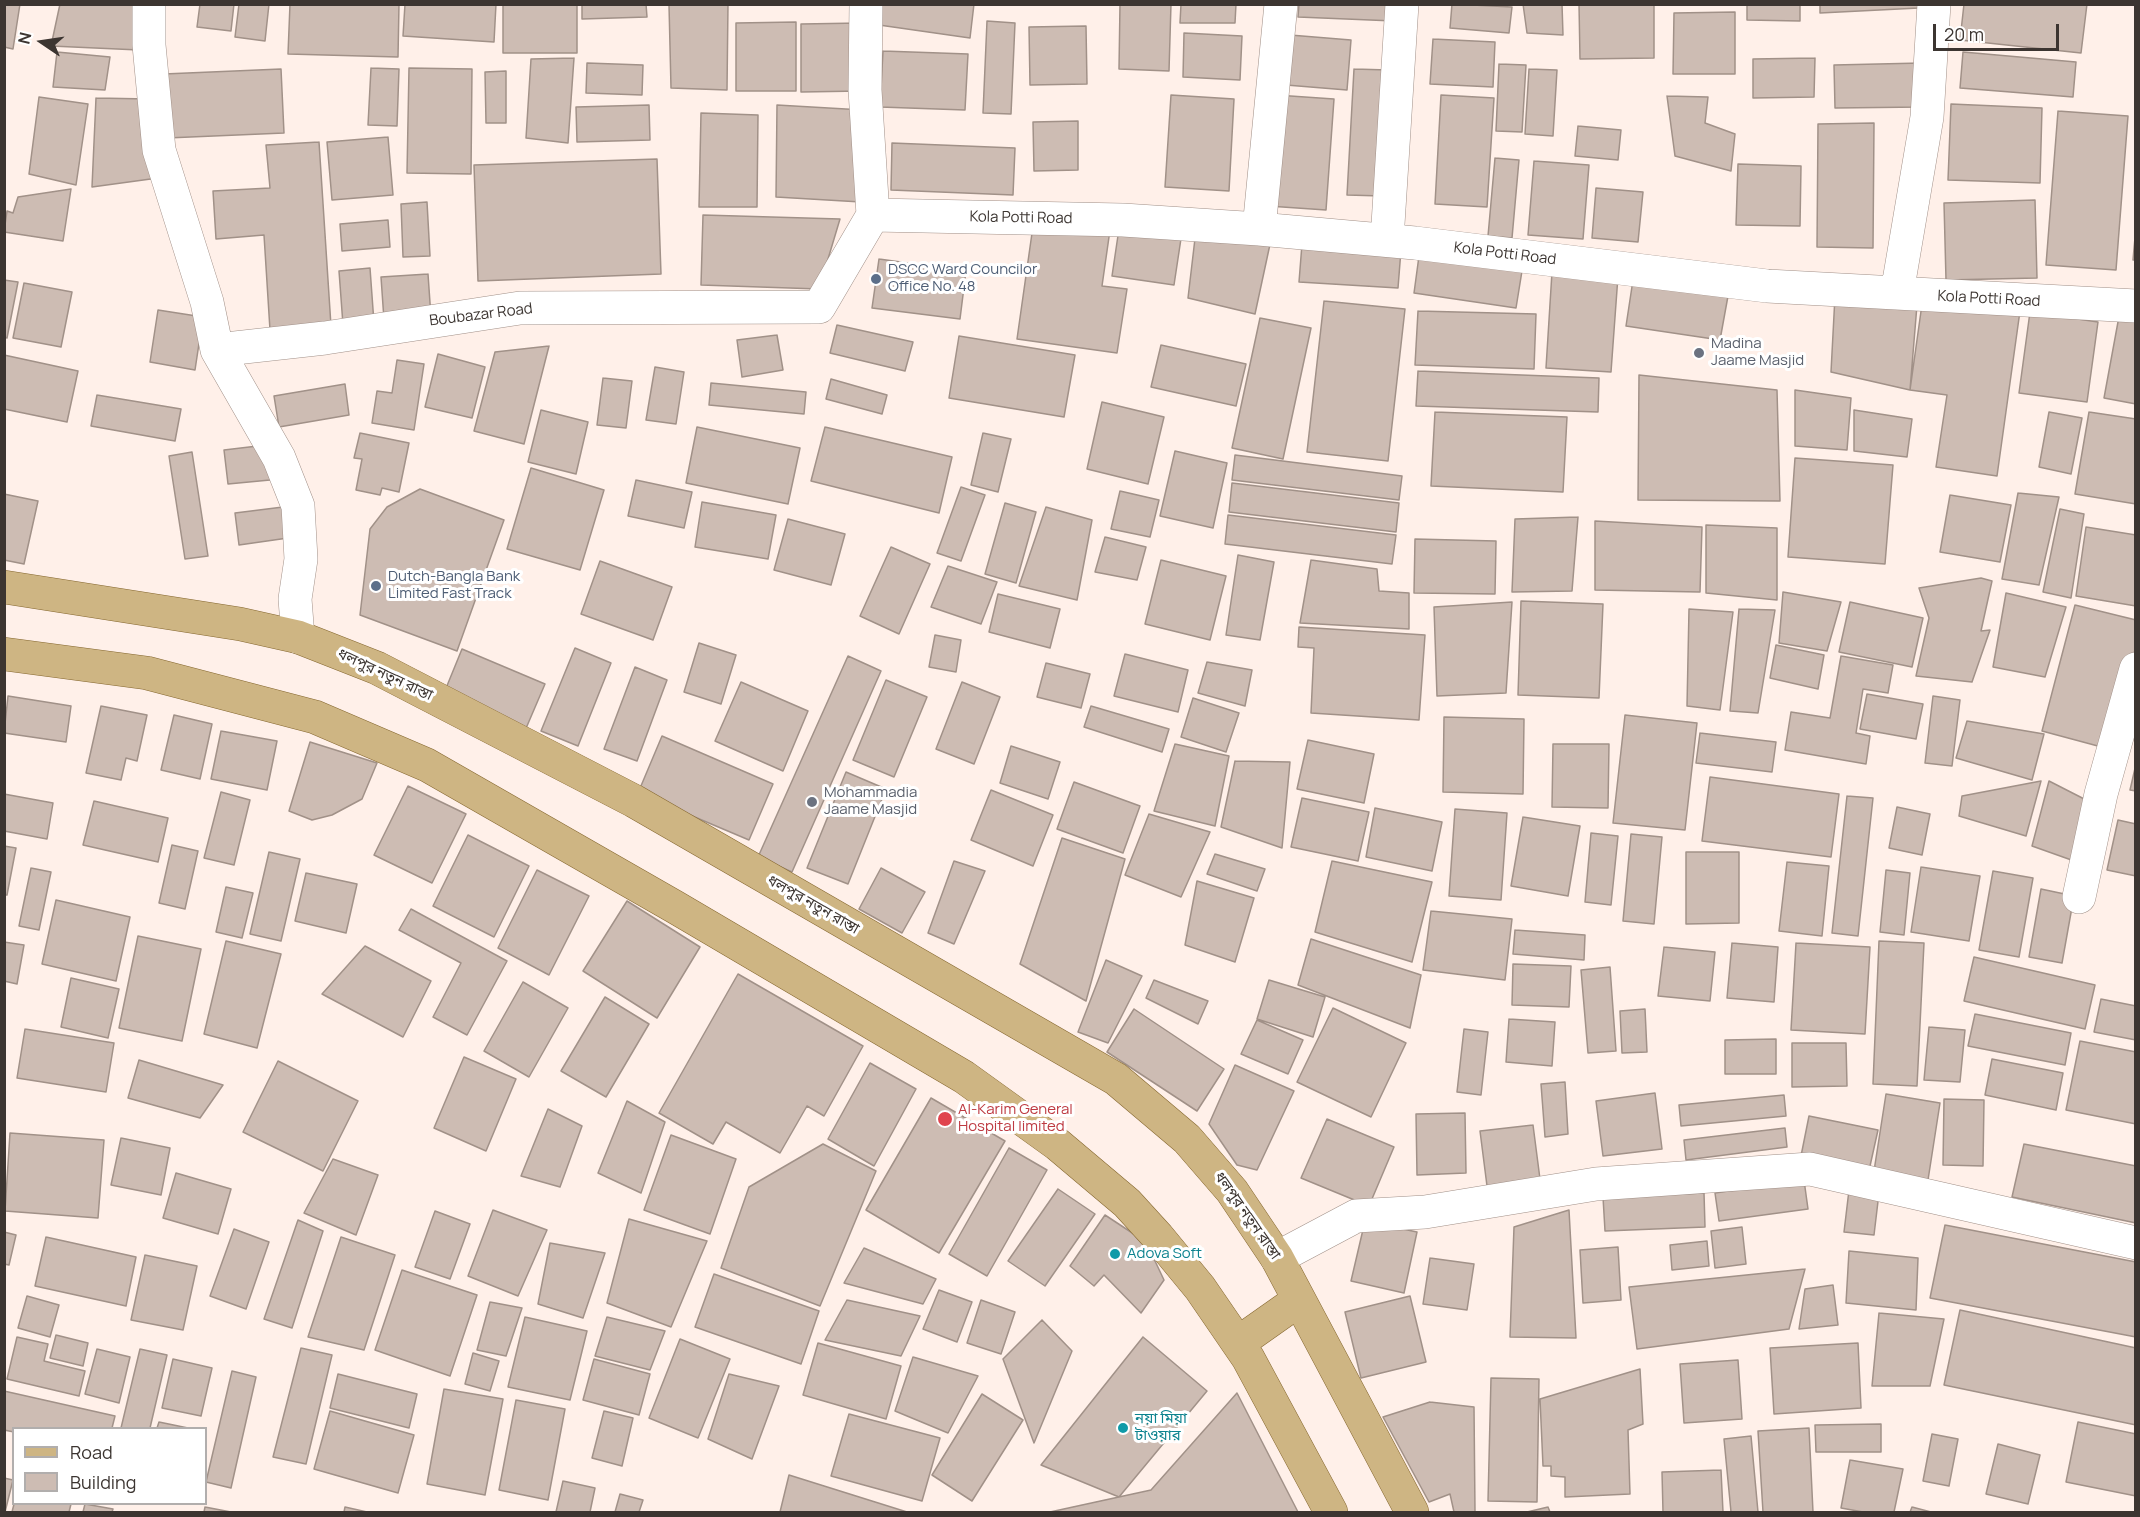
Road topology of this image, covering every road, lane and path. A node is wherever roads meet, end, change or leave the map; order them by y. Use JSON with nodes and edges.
{"nodes":[{"id":1,"x":149,"y":4,"type":"edge"},
{"id":2,"x":866,"y":4,"type":"edge"},
{"id":3,"x":1281,"y":4,"type":"edge"},
{"id":4,"x":1401,"y":4,"type":"edge"},
{"id":5,"x":1934,"y":4,"type":"edge"},
{"id":6,"x":873,"y":215,"type":"junction"},
{"id":7,"x":1259,"y":229,"type":"junction"},
{"id":8,"x":1387,"y":240,"type":"junction"},
{"id":9,"x":1897,"y":293,"type":"junction"},
{"id":10,"x":2136,"y":306,"type":"edge"},
{"id":11,"x":217,"y":350,"type":"junction"},
{"id":12,"x":4,"y":587,"type":"edge"},
{"id":13,"x":298,"y":637,"type":"junction"},
{"id":14,"x":4,"y":654,"type":"edge"},
{"id":15,"x":2136,"y":669,"type":"edge"},
{"id":16,"x":2079,"y":897,"type":"dead end"},
{"id":17,"x":2136,"y":1243,"type":"edge"},
{"id":18,"x":1277,"y":1258,"type":"junction"},
{"id":19,"x":1299,"y":1300,"type":"junction"},
{"id":20,"x":1238,"y":1343,"type":"junction"},
{"id":21,"x":1331,"y":1512,"type":"edge"},
{"id":22,"x":1412,"y":1512,"type":"edge"}],
"edges":[{"from":1,"to":11,"type":"street"},
{"from":2,"to":6,"type":"street"},
{"from":3,"to":7,"type":"street"},
{"from":4,"to":8,"type":"street"},
{"from":5,"to":9,"type":"street"},
{"from":6,"to":7,"type":"street","name":"Kola Potti Road"},
{"from":6,"to":11,"type":"street","name":"Boubazar Road"},
{"from":7,"to":8,"type":"street","name":"Kola Potti Road"},
{"from":8,"to":9,"type":"street","name":"Kola Potti Road"},
{"from":9,"to":10,"type":"street","name":"Kola Potti Road"},
{"from":11,"to":13,"type":"street"},
{"from":12,"to":13,"type":"main road","name":"ধলপুর নতুন রাস্তা"},
{"from":13,"to":18,"type":"main road","name":"ধলপুর নতুন রাস্তা"},
{"from":14,"to":20,"type":"main road"},
{"from":15,"to":16,"type":"street"},
{"from":17,"to":18,"type":"street"},
{"from":18,"to":19,"type":"main road","name":"ধলপুর নতুন রাস্তা"},
{"from":19,"to":20,"type":"main road"},
{"from":19,"to":22,"type":"main road","name":"ধলপুর নতুন রাস্তা"},
{"from":20,"to":21,"type":"main road"}]}
